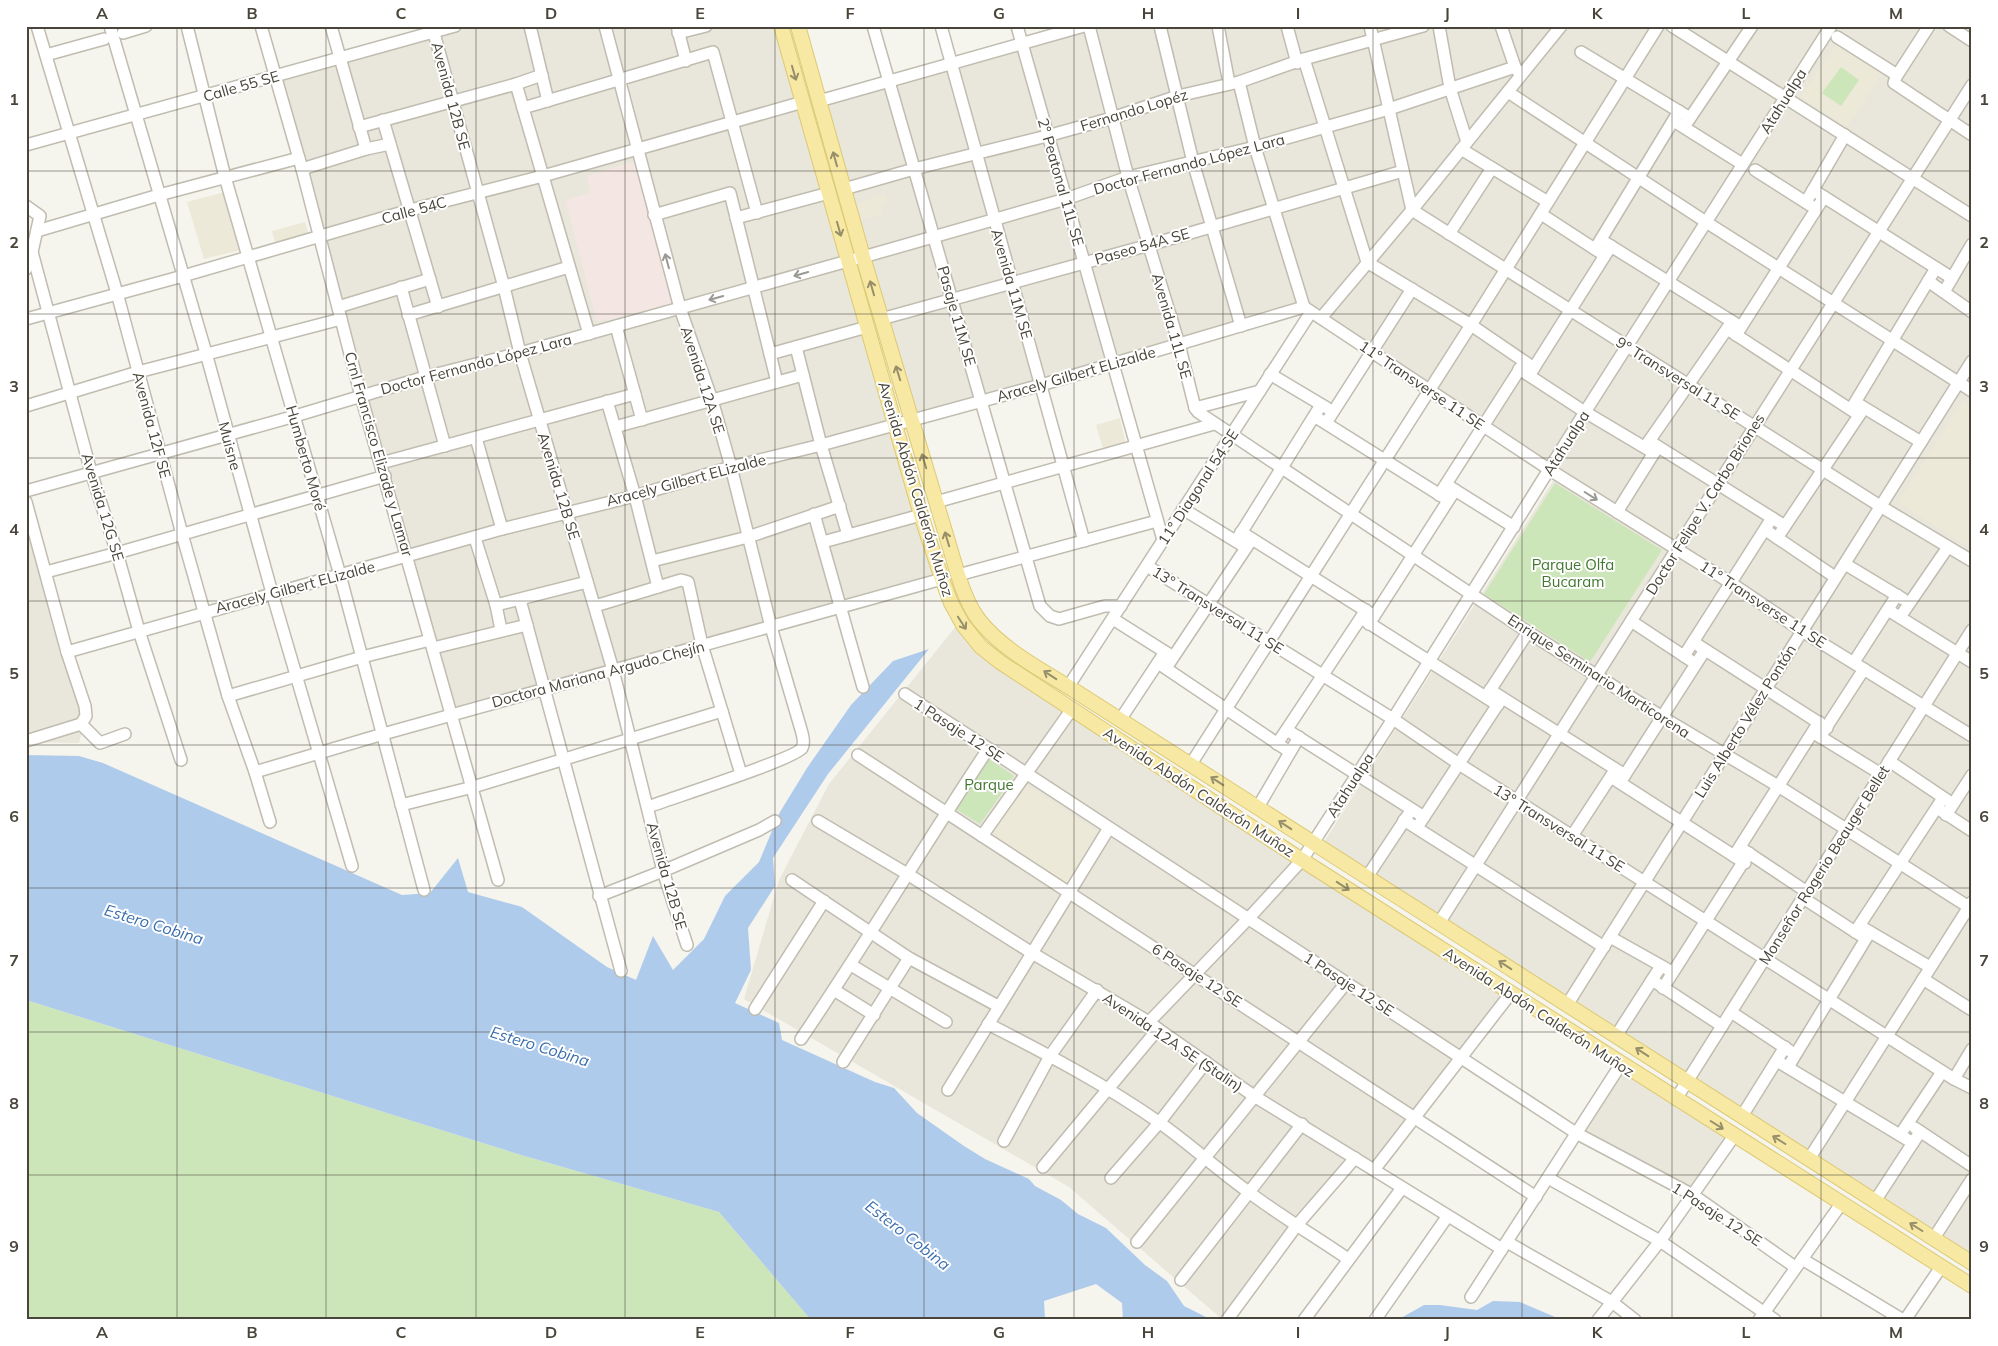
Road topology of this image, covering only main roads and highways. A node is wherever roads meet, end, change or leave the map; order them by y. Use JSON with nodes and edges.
{"nodes":[{"id":1,"x":781,"y":26,"type":"edge"},
{"id":2,"x":798,"y":26,"type":"edge"},
{"id":3,"x":1972,"y":1263,"type":"edge"},
{"id":4,"x":1972,"y":1286,"type":"edge"}],
"edges":[{"from":1,"to":4,"type":"main road","name":"Avenida Abdón Calderón Muñoz","one_way":true},
{"from":3,"to":2,"type":"main road","name":"Avenida Abdón Calderón Muñoz","one_way":true}]}
